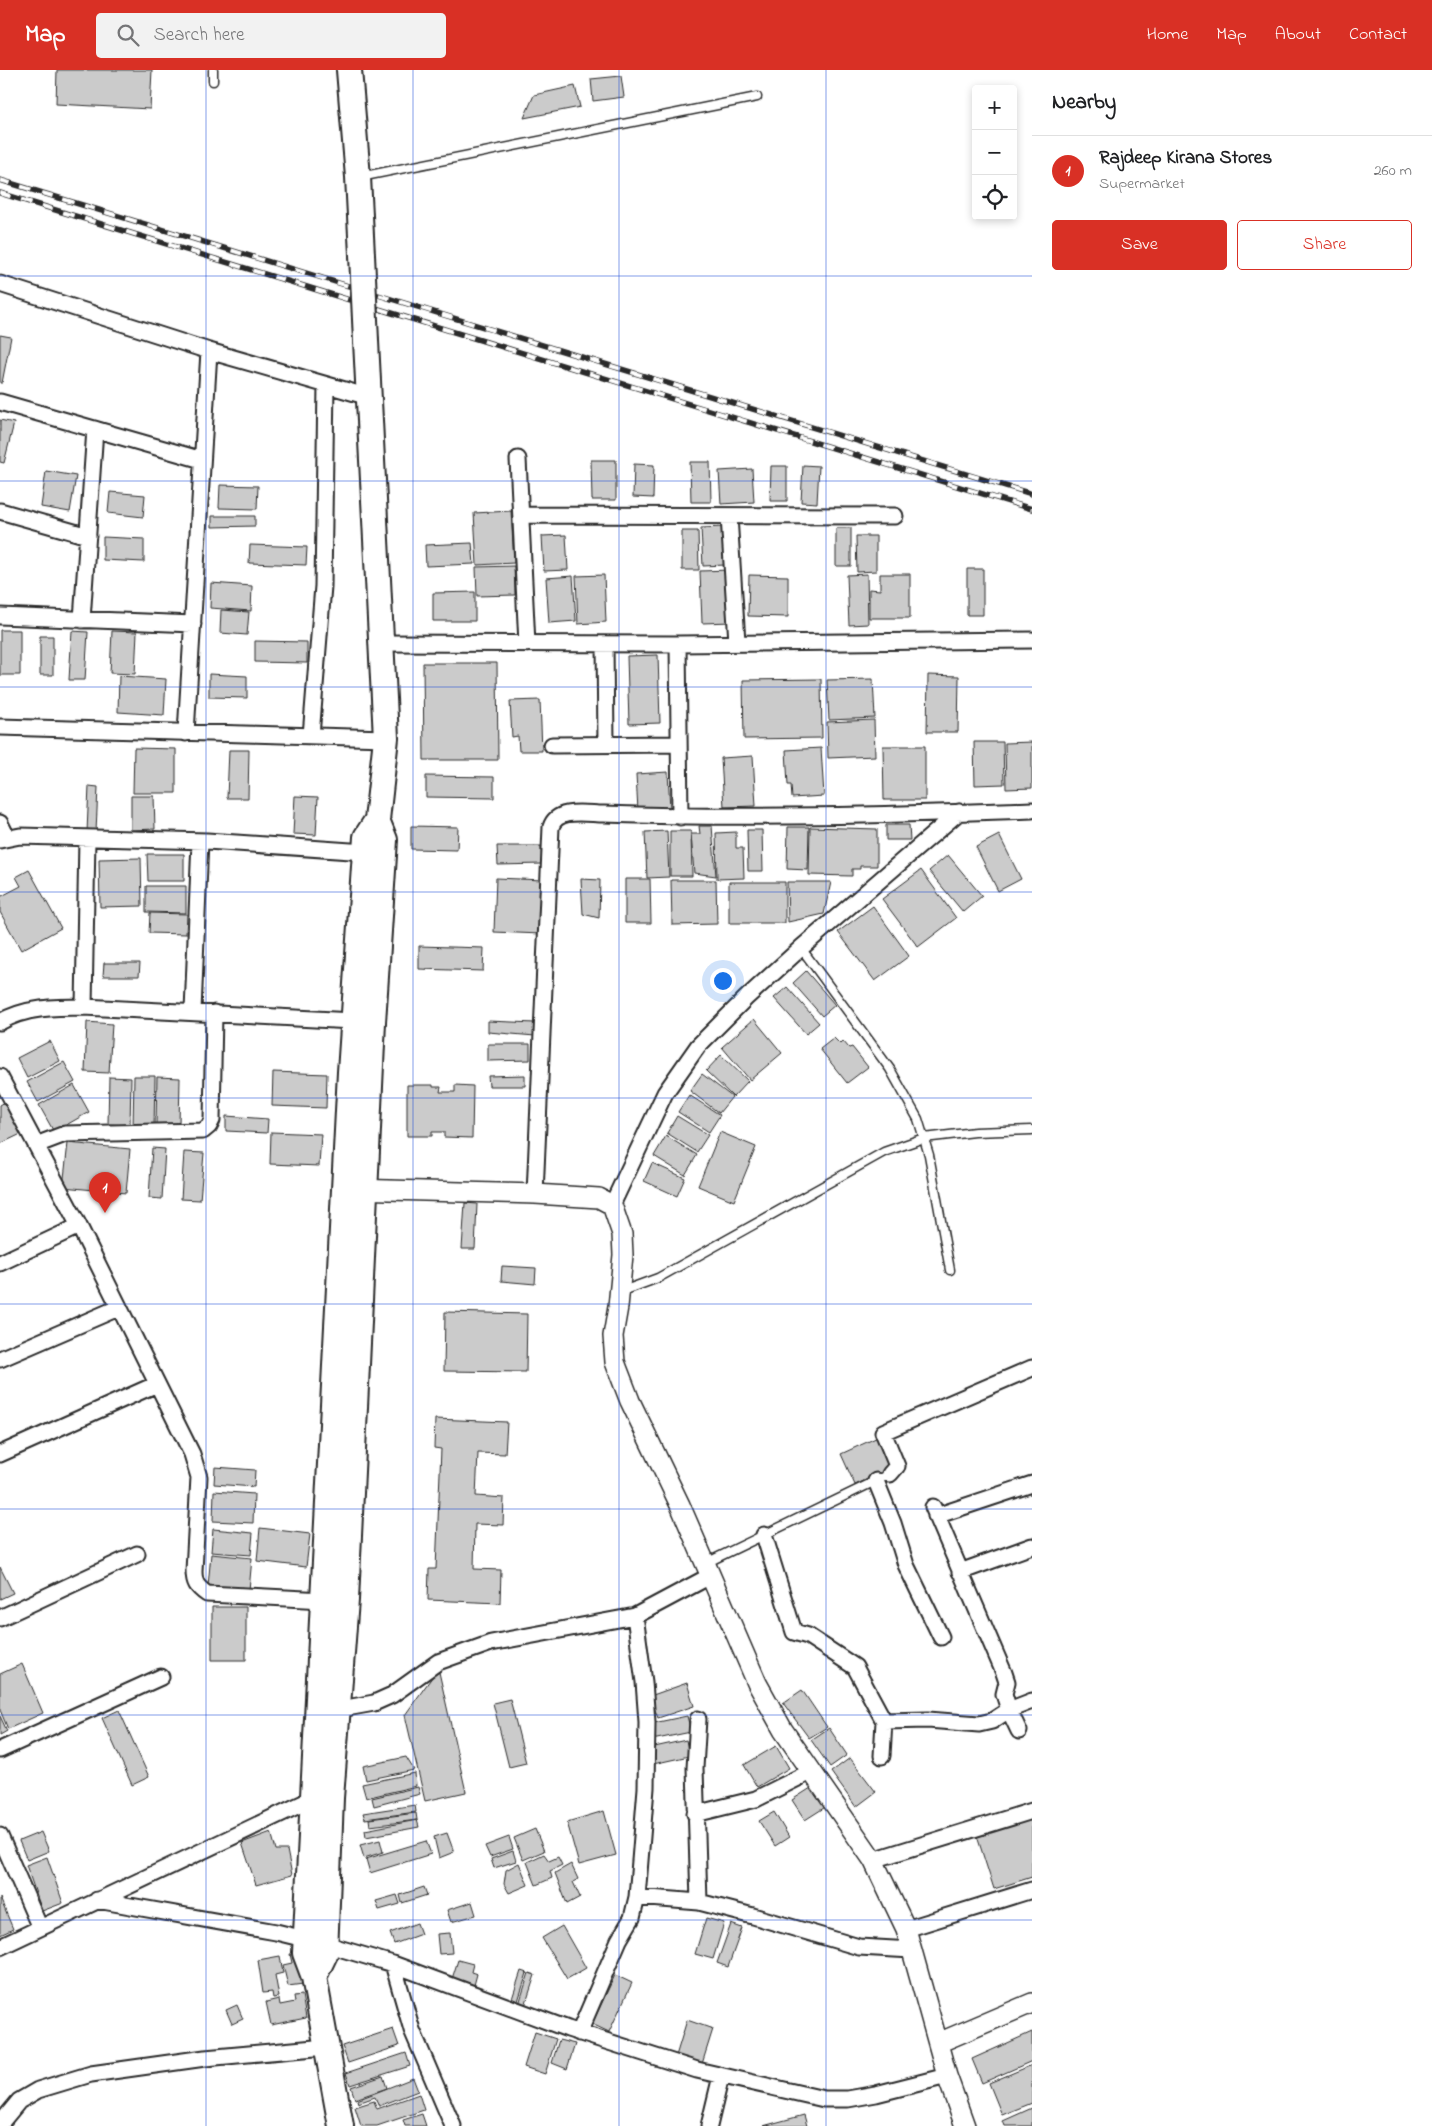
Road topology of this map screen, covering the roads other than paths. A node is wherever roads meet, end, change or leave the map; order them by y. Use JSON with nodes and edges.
{"nodes":[{"id":1,"x":213,"y":70,"type":"edge"},
{"id":2,"x":349,"y":70,"type":"edge"},
{"id":3,"x":213,"y":81,"type":"dead end"},
{"id":4,"x":757,"y":97,"type":"dead end"},
{"id":5,"x":358,"y":177,"type":"junction"},
{"id":6,"x":0,"y":284,"type":"edge"},
{"id":7,"x":209,"y":351,"type":"junction"},
{"id":8,"x":326,"y":385,"type":"junction"},
{"id":9,"x":369,"y":397,"type":"junction"},
{"id":10,"x":0,"y":402,"type":"edge"},
{"id":11,"x":95,"y":429,"type":"junction"},
{"id":12,"x":518,"y":459,"type":"dead end"},
{"id":13,"x":202,"y":460,"type":"junction"},
{"id":14,"x":0,"y":511,"type":"edge"},
{"id":15,"x":521,"y":515,"type":"junction"},
{"id":16,"x":729,"y":516,"type":"junction"},
{"id":17,"x":895,"y":516,"type":"dead end"},
{"id":18,"x":88,"y":536,"type":"junction"},
{"id":19,"x":0,"y":616,"type":"edge"},
{"id":20,"x":82,"y":620,"type":"junction"},
{"id":21,"x":193,"y":624,"type":"junction"},
{"id":22,"x":1032,"y":640,"type":"edge"},
{"id":23,"x":382,"y":642,"type":"junction"},
{"id":24,"x":737,"y":642,"type":"junction"},
{"id":25,"x":527,"y":644,"type":"junction"},
{"id":26,"x":605,"y":644,"type":"junction"},
{"id":27,"x":678,"y":644,"type":"junction"},
{"id":28,"x":0,"y":727,"type":"edge"},
{"id":29,"x":186,"y":733,"type":"junction"},
{"id":30,"x":311,"y":736,"type":"junction"},
{"id":31,"x":386,"y":738,"type":"junction"},
{"id":32,"x":679,"y":744,"type":"junction"},
{"id":33,"x":552,"y":745,"type":"dead end"},
{"id":34,"x":606,"y":745,"type":"junction"},
{"id":35,"x":1032,"y":810,"type":"edge"},
{"id":36,"x":959,"y":812,"type":"junction"},
{"id":37,"x":680,"y":817,"type":"junction"},
{"id":38,"x":377,"y":820,"type":"junction"},
{"id":39,"x":0,"y":823,"type":"edge"},
{"id":40,"x":87,"y":838,"type":"junction"},
{"id":41,"x":4,"y":839,"type":"edge"},
{"id":42,"x":200,"y":841,"type":"junction"},
{"id":43,"x":365,"y":852,"type":"junction"},
{"id":44,"x":801,"y":948,"type":"junction"},
{"id":45,"x":84,"y":1007,"type":"junction"},
{"id":46,"x":194,"y":1011,"type":"junction"},
{"id":47,"x":214,"y":1013,"type":"junction"},
{"id":48,"x":353,"y":1021,"type":"junction"},
{"id":49,"x":0,"y":1022,"type":"edge"},
{"id":50,"x":2,"y":1086,"type":"edge"},
{"id":51,"x":1032,"y":1130,"type":"edge"},
{"id":52,"x":924,"y":1138,"type":"junction"},
{"id":53,"x":36,"y":1145,"type":"junction"},
{"id":54,"x":355,"y":1189,"type":"junction"},
{"id":55,"x":535,"y":1194,"type":"junction"},
{"id":56,"x":612,"y":1205,"type":"junction"},
{"id":57,"x":79,"y":1226,"type":"junction"},
{"id":58,"x":0,"y":1263,"type":"edge"},
{"id":59,"x":950,"y":1270,"type":"dead end"},
{"id":60,"x":620,"y":1292,"type":"junction"},
{"id":61,"x":118,"y":1308,"type":"junction"},
{"id":62,"x":0,"y":1359,"type":"edge"},
{"id":63,"x":1032,"y":1368,"type":"edge"},
{"id":64,"x":157,"y":1384,"type":"junction"},
{"id":65,"x":0,"y":1454,"type":"edge"},
{"id":66,"x":890,"y":1474,"type":"joint"},
{"id":67,"x":876,"y":1481,"type":"junction"},
{"id":68,"x":1032,"y":1484,"type":"edge"},
{"id":69,"x":764,"y":1535,"type":"junction"},
{"id":70,"x":1032,"y":1546,"type":"edge"},
{"id":71,"x":137,"y":1554,"type":"dead end"},
{"id":72,"x":708,"y":1570,"type":"junction"},
{"id":73,"x":960,"y":1572,"type":"junction"},
{"id":74,"x":324,"y":1600,"type":"junction"},
{"id":75,"x":635,"y":1616,"type":"junction"},
{"id":76,"x":0,"y":1618,"type":"edge"},
{"id":77,"x":941,"y":1637,"type":"dead end"},
{"id":78,"x":160,"y":1676,"type":"dead end"},
{"id":79,"x":1032,"y":1701,"type":"edge"},
{"id":80,"x":1009,"y":1710,"type":"junction"},
{"id":81,"x":329,"y":1711,"type":"junction"},
{"id":82,"x":698,"y":1719,"type":"dead end"},
{"id":83,"x":884,"y":1721,"type":"junction"},
{"id":84,"x":1019,"y":1731,"type":"dead end"},
{"id":85,"x":0,"y":1750,"type":"edge"},
{"id":86,"x":882,"y":1756,"type":"dead end"},
{"id":87,"x":812,"y":1770,"type":"junction"},
{"id":88,"x":314,"y":1798,"type":"junction"},
{"id":89,"x":1032,"y":1811,"type":"edge"},
{"id":90,"x":695,"y":1814,"type":"junction"},
{"id":91,"x":0,"y":1836,"type":"edge"},
{"id":92,"x":873,"y":1860,"type":"junction"},
{"id":93,"x":1032,"y":1890,"type":"edge"},
{"id":94,"x":637,"y":1898,"type":"junction"},
{"id":95,"x":97,"y":1900,"type":"junction"},
{"id":96,"x":699,"y":1902,"type":"junction"},
{"id":97,"x":40,"y":1928,"type":"junction"},
{"id":98,"x":906,"y":1929,"type":"junction"},
{"id":99,"x":316,"y":1942,"type":"junction"},
{"id":100,"x":0,"y":1947,"type":"edge"},
{"id":101,"x":912,"y":1950,"type":"junction"},
{"id":102,"x":393,"y":1964,"type":"junction"},
{"id":103,"x":1032,"y":2003,"type":"edge"},
{"id":104,"x":579,"y":2033,"type":"junction"},
{"id":105,"x":938,"y":2043,"type":"junction"},
{"id":106,"x":326,"y":2047,"type":"junction"},
{"id":107,"x":721,"y":2076,"type":"junction"},
{"id":108,"x":947,"y":2076,"type":"junction"},
{"id":109,"x":0,"y":2124,"type":"edge"},
{"id":110,"x":340,"y":2126,"type":"edge"},
{"id":111,"x":453,"y":2126,"type":"edge"},
{"id":112,"x":709,"y":2126,"type":"edge"},
{"id":113,"x":965,"y":2126,"type":"edge"}],
"edges":[{"from":1,"to":3,"type":"lane"},
{"from":2,"to":5,"type":"main road"},
{"from":4,"to":5,"type":"lane"},
{"from":5,"to":9,"type":"main road","bridge":true},
{"from":6,"to":7,"type":"street"},
{"from":7,"to":8,"type":"street"},
{"from":7,"to":13,"type":"street"},
{"from":8,"to":9,"type":"street"},
{"from":8,"to":30,"type":"street"},
{"from":9,"to":23,"type":"main road"},
{"from":10,"to":11,"type":"street"},
{"from":11,"to":13,"type":"street"},
{"from":11,"to":18,"type":"street"},
{"from":12,"to":15,"type":"street"},
{"from":13,"to":21,"type":"street"},
{"from":14,"to":18,"type":"street"},
{"from":15,"to":16,"type":"street"},
{"from":15,"to":25,"type":"street"},
{"from":16,"to":17,"type":"street"},
{"from":16,"to":24,"type":"street"},
{"from":18,"to":20,"type":"street"},
{"from":19,"to":20,"type":"street"},
{"from":20,"to":21,"type":"street"},
{"from":21,"to":29,"type":"street"},
{"from":22,"to":24,"type":"street"},
{"from":23,"to":25,"type":"street"},
{"from":23,"to":31,"type":"main road"},
{"from":24,"to":27,"type":"street"},
{"from":25,"to":26,"type":"street"},
{"from":26,"to":27,"type":"street"},
{"from":26,"to":34,"type":"street"},
{"from":27,"to":32,"type":"street"},
{"from":28,"to":29,"type":"street"},
{"from":29,"to":30,"type":"street"},
{"from":30,"to":31,"type":"street"},
{"from":31,"to":38,"type":"main road"},
{"from":32,"to":34,"type":"street"},
{"from":32,"to":37,"type":"street"},
{"from":33,"to":34,"type":"street"},
{"from":35,"to":36,"type":"street"},
{"from":36,"to":37,"type":"street"},
{"from":36,"to":44,"type":"street"},
{"from":37,"to":55,"type":"street"},
{"from":38,"to":43,"type":"main road"},
{"from":38,"to":54,"type":"main road"},
{"from":39,"to":41,"type":"street"},
{"from":40,"to":41,"type":"street"},
{"from":40,"to":42,"type":"street"},
{"from":40,"to":45,"type":"street"},
{"from":42,"to":43,"type":"street"},
{"from":42,"to":46,"type":"street"},
{"from":43,"to":48,"type":"main road"},
{"from":44,"to":52,"type":"lane"},
{"from":44,"to":56,"type":"street"},
{"from":45,"to":46,"type":"street"},
{"from":45,"to":49,"type":"street"},
{"from":46,"to":47,"type":"street"},
{"from":47,"to":48,"type":"street"},
{"from":47,"to":53,"type":"street"},
{"from":48,"to":54,"type":"main road"},
{"from":50,"to":53,"type":"street"},
{"from":51,"to":52,"type":"lane"},
{"from":52,"to":59,"type":"lane"},
{"from":52,"to":60,"type":"lane"},
{"from":53,"to":57,"type":"street"},
{"from":54,"to":55,"type":"street"},
{"from":54,"to":74,"type":"main road"},
{"from":54,"to":81,"type":"main road"},
{"from":55,"to":56,"type":"street"},
{"from":56,"to":60,"type":"street"},
{"from":57,"to":58,"type":"street"},
{"from":57,"to":61,"type":"street"},
{"from":60,"to":72,"type":"street"},
{"from":61,"to":62,"type":"street"},
{"from":61,"to":64,"type":"street"},
{"from":63,"to":66,"type":"street"},
{"from":64,"to":65,"type":"street"},
{"from":64,"to":74,"type":"street"},
{"from":66,"to":67,"type":"lane"},
{"from":67,"to":69,"type":"lane"},
{"from":67,"to":77,"type":"street"},
{"from":68,"to":73,"type":"street"},
{"from":69,"to":72,"type":"lane"},
{"from":69,"to":83,"type":"street"},
{"from":70,"to":73,"type":"street"},
{"from":71,"to":76,"type":"street"},
{"from":72,"to":75,"type":"street"},
{"from":72,"to":87,"type":"street"},
{"from":73,"to":80,"type":"street"},
{"from":74,"to":81,"type":"main road"},
{"from":75,"to":81,"type":"street"},
{"from":75,"to":94,"type":"street"},
{"from":78,"to":85,"type":"street"},
{"from":79,"to":80,"type":"street"},
{"from":80,"to":83,"type":"street"},
{"from":80,"to":84,"type":"street"},
{"from":81,"to":88,"type":"main road"},
{"from":81,"to":99,"type":"main road"},
{"from":82,"to":90,"type":"street"},
{"from":83,"to":86,"type":"street"},
{"from":87,"to":90,"type":"street"},
{"from":87,"to":92,"type":"street"},
{"from":88,"to":95,"type":"street"},
{"from":88,"to":99,"type":"main road"},
{"from":89,"to":92,"type":"street"},
{"from":90,"to":96,"type":"street"},
{"from":91,"to":97,"type":"street"},
{"from":92,"to":98,"type":"street"},
{"from":93,"to":98,"type":"street"},
{"from":94,"to":96,"type":"street"},
{"from":94,"to":104,"type":"street"},
{"from":95,"to":97,"type":"street"},
{"from":95,"to":99,"type":"street"},
{"from":96,"to":101,"type":"street"},
{"from":97,"to":100,"type":"street"},
{"from":98,"to":101,"type":"street"},
{"from":99,"to":102,"type":"street"},
{"from":99,"to":106,"type":"main road"},
{"from":101,"to":105,"type":"street"},
{"from":102,"to":104,"type":"street"},
{"from":102,"to":111,"type":"street"},
{"from":103,"to":105,"type":"street"},
{"from":104,"to":107,"type":"street"},
{"from":105,"to":108,"type":"street"},
{"from":106,"to":109,"type":"street"},
{"from":106,"to":110,"type":"main road"},
{"from":107,"to":108,"type":"street"},
{"from":107,"to":112,"type":"street"},
{"from":108,"to":113,"type":"street"}]}
